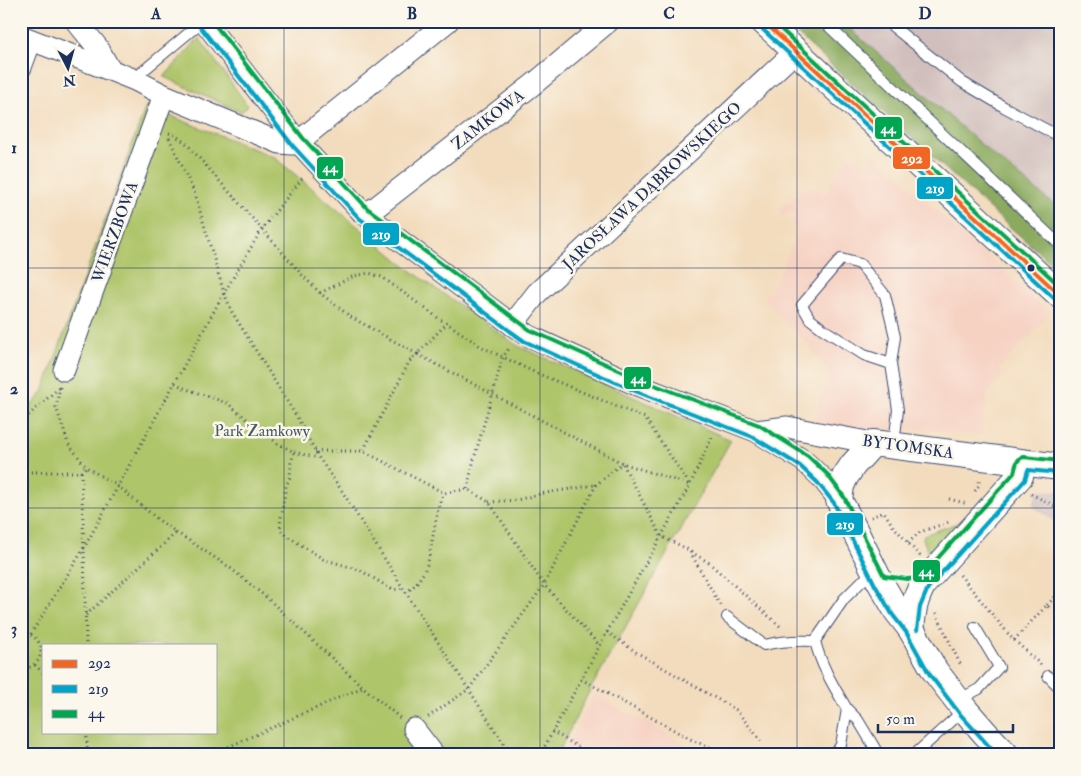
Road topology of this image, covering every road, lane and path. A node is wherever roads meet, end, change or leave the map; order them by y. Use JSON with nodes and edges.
{"nodes":[{"id":1,"x":76,"y":21,"type":"edge"},
{"id":2,"x":204,"y":21,"type":"edge"},
{"id":3,"x":448,"y":21,"type":"edge"},
{"id":4,"x":609,"y":21,"type":"edge"},
{"id":5,"x":763,"y":21,"type":"edge"},
{"id":6,"x":823,"y":21,"type":"edge"},
{"id":7,"x":886,"y":21,"type":"edge"},
{"id":8,"x":26,"y":38,"type":"edge"},
{"id":9,"x":796,"y":51,"type":"junction"},
{"id":10,"x":21,"y":67,"type":"edge"},
{"id":11,"x":110,"y":70,"type":"junction"},
{"id":12,"x":135,"y":80,"type":"junction"},
{"id":13,"x":164,"y":95,"type":"junction"},
{"id":14,"x":1060,"y":137,"type":"edge"},
{"id":15,"x":298,"y":142,"type":"junction"},
{"id":16,"x":315,"y":161,"type":"junction"},
{"id":17,"x":363,"y":213,"type":"junction"},
{"id":18,"x":262,"y":229,"type":"junction"},
{"id":19,"x":1060,"y":245,"type":"edge"},
{"id":20,"x":224,"y":293,"type":"junction"},
{"id":21,"x":320,"y":293,"type":"junction"},
{"id":22,"x":1060,"y":295,"type":"edge"},
{"id":23,"x":447,"y":322,"type":"junction"},
{"id":24,"x":513,"y":336,"type":"junction"},
{"id":25,"x":417,"y":354,"type":"junction"},
{"id":26,"x":503,"y":356,"type":"junction"},
{"id":27,"x":891,"y":364,"type":"junction"},
{"id":28,"x":64,"y":370,"type":"dead end"},
{"id":29,"x":175,"y":383,"type":"junction"},
{"id":30,"x":492,"y":395,"type":"junction"},
{"id":31,"x":21,"y":422,"type":"edge"},
{"id":32,"x":715,"y":431,"type":"dead end"},
{"id":33,"x":756,"y":431,"type":"junction"},
{"id":34,"x":884,"y":444,"type":"junction"},
{"id":35,"x":315,"y":451,"type":"junction"},
{"id":36,"x":294,"y":452,"type":"junction"},
{"id":37,"x":363,"y":452,"type":"junction"},
{"id":38,"x":319,"y":458,"type":"junction"},
{"id":39,"x":1023,"y":463,"type":"junction"},
{"id":40,"x":622,"y":464,"type":"junction"},
{"id":41,"x":86,"y":467,"type":"junction"},
{"id":42,"x":1060,"y":467,"type":"edge"},
{"id":43,"x":21,"y":472,"type":"edge"},
{"id":44,"x":82,"y":472,"type":"junction"},
{"id":45,"x":980,"y":477,"type":"dead end"},
{"id":46,"x":596,"y":485,"type":"junction"},
{"id":47,"x":690,"y":485,"type":"junction"},
{"id":48,"x":119,"y":486,"type":"junction"},
{"id":49,"x":467,"y":489,"type":"junction"},
{"id":50,"x":444,"y":493,"type":"junction"},
{"id":51,"x":1028,"y":493,"type":"dead end"},
{"id":52,"x":949,"y":499,"type":"dead end"},
{"id":53,"x":839,"y":500,"type":"junction"},
{"id":54,"x":488,"y":502,"type":"junction"},
{"id":55,"x":968,"y":505,"type":"junction"},
{"id":56,"x":1060,"y":507,"type":"edge"},
{"id":57,"x":965,"y":511,"type":"dead end"},
{"id":58,"x":953,"y":521,"type":"dead end"},
{"id":59,"x":852,"y":525,"type":"junction"},
{"id":60,"x":177,"y":532,"type":"junction"},
{"id":61,"x":661,"y":536,"type":"junction"},
{"id":62,"x":908,"y":543,"type":"junction"},
{"id":63,"x":84,"y":548,"type":"junction"},
{"id":64,"x":689,"y":550,"type":"junction"},
{"id":65,"x":938,"y":575,"type":"junction"},
{"id":66,"x":878,"y":577,"type":"junction"},
{"id":67,"x":544,"y":586,"type":"junction"},
{"id":68,"x":403,"y":588,"type":"junction"},
{"id":69,"x":1060,"y":592,"type":"edge"},
{"id":70,"x":406,"y":593,"type":"junction"},
{"id":71,"x":1047,"y":605,"type":"junction"},
{"id":72,"x":1050,"y":609,"type":"dead end"},
{"id":73,"x":934,"y":610,"type":"dead end"},
{"id":74,"x":86,"y":615,"type":"junction"},
{"id":75,"x":727,"y":617,"type":"joint"},
{"id":76,"x":975,"y":627,"type":"dead end"},
{"id":77,"x":911,"y":629,"type":"junction"},
{"id":78,"x":607,"y":632,"type":"junction"},
{"id":79,"x":21,"y":633,"type":"edge"},
{"id":80,"x":31,"y":634,"type":"junction"},
{"id":81,"x":1014,"y":640,"type":"junction"},
{"id":82,"x":815,"y":641,"type":"junction"},
{"id":83,"x":86,"y":644,"type":"edge"},
{"id":84,"x":600,"y":646,"type":"junction"},
{"id":85,"x":35,"y":665,"type":"junction"},
{"id":86,"x":22,"y":670,"type":"edge"},
{"id":87,"x":42,"y":672,"type":"edge"},
{"id":88,"x":1047,"y":673,"type":"joint"},
{"id":89,"x":581,"y":679,"type":"junction"},
{"id":90,"x":363,"y":687,"type":"junction"},
{"id":91,"x":1060,"y":688,"type":"edge"},
{"id":92,"x":469,"y":689,"type":"junction"},
{"id":93,"x":966,"y":700,"type":"junction"},
{"id":94,"x":448,"y":704,"type":"dead end"},
{"id":95,"x":847,"y":709,"type":"junction"},
{"id":96,"x":414,"y":729,"type":"joint"},
{"id":97,"x":552,"y":731,"type":"junction"},
{"id":98,"x":87,"y":734,"type":"edge"},
{"id":99,"x":1016,"y":752,"type":"edge"},
{"id":100,"x":764,"y":754,"type":"edge"},
{"id":101,"x":87,"y":755,"type":"edge"},
{"id":102,"x":210,"y":755,"type":"edge"},
{"id":103,"x":434,"y":755,"type":"edge"},
{"id":104,"x":511,"y":755,"type":"edge"},
{"id":105,"x":540,"y":755,"type":"edge"},
{"id":106,"x":591,"y":755,"type":"edge"},
{"id":107,"x":730,"y":755,"type":"edge"},
{"id":108,"x":754,"y":755,"type":"edge"},
{"id":109,"x":773,"y":755,"type":"edge"},
{"id":110,"x":834,"y":755,"type":"edge"},
{"id":111,"x":878,"y":755,"type":"edge"},
{"id":112,"x":914,"y":755,"type":"edge"},
{"id":113,"x":1032,"y":755,"type":"edge"}],
"edges":[{"from":1,"to":11,"type":"street"},
{"from":2,"to":12,"type":"lane"},
{"from":2,"to":15,"type":"street","name":"BYTOMSKA"},
{"from":3,"to":15,"type":"street"},
{"from":4,"to":17,"type":"street","name":"ZAMKOWA"},
{"from":5,"to":9,"type":"street"},
{"from":6,"to":19,"type":"lane"},
{"from":7,"to":14,"type":"lane"},
{"from":8,"to":10,"type":"street"},
{"from":8,"to":11,"type":"street"},
{"from":9,"to":22,"type":"street"},
{"from":9,"to":24,"type":"street","name":"JAROSŁAWA DĄBROWSKIEGO"},
{"from":11,"to":12,"type":"street"},
{"from":12,"to":13,"type":"street"},
{"from":13,"to":15,"type":"street"},
{"from":13,"to":28,"type":"street","name":"WIERZBOWA"},
{"from":15,"to":16,"type":"street","name":"BYTOMSKA"},
{"from":16,"to":17,"type":"street","name":"BYTOMSKA"},
{"from":16,"to":18,"type":"path"},
{"from":17,"to":24,"type":"street","name":"BYTOMSKA"},
{"from":18,"to":20,"type":"path"},
{"from":18,"to":20,"type":"path"},
{"from":18,"to":21,"type":"path"},
{"from":20,"to":29,"type":"path"},
{"from":20,"to":35,"type":"path"},
{"from":21,"to":23,"type":"path"},
{"from":21,"to":25,"type":"path"},
{"from":23,"to":25,"type":"path"},
{"from":23,"to":26,"type":"path"},
{"from":24,"to":26,"type":"path"},
{"from":24,"to":33,"type":"street","name":"BYTOMSKA"},
{"from":25,"to":30,"type":"path"},
{"from":25,"to":37,"type":"path"},
{"from":26,"to":30,"type":"path"},
{"from":26,"to":47,"type":"path"},
{"from":27,"to":27,"type":"lane"},
{"from":27,"to":34,"type":"lane"},
{"from":29,"to":36,"type":"path"},
{"from":29,"to":48,"type":"path"},
{"from":30,"to":40,"type":"path"},
{"from":30,"to":49,"type":"path"},
{"from":31,"to":41,"type":"path"},
{"from":32,"to":47,"type":"path"},
{"from":33,"to":34,"type":"street","name":"BYTOMSKA"},
{"from":33,"to":53,"type":"street","name":"BYTOMSKA"},
{"from":34,"to":39,"type":"street","name":"BYTOMSKA"},
{"from":34,"to":53,"type":"street"},
{"from":35,"to":37,"type":"path"},
{"from":35,"to":38,"type":"path"},
{"from":36,"to":38,"type":"path"},
{"from":36,"to":68,"type":"path"},
{"from":37,"to":50,"type":"path"},
{"from":38,"to":68,"type":"path"},
{"from":39,"to":42,"type":"street","name":"BYTOMSKA"},
{"from":39,"to":65,"type":"street"},
{"from":40,"to":46,"type":"path"},
{"from":40,"to":47,"type":"path"},
{"from":40,"to":61,"type":"path"},
{"from":41,"to":44,"type":"path"},
{"from":41,"to":48,"type":"path"},
{"from":43,"to":44,"type":"path"},
{"from":44,"to":63,"type":"path"},
{"from":45,"to":55,"type":"path"},
{"from":46,"to":54,"type":"path"},
{"from":46,"to":67,"type":"path"},
{"from":47,"to":61,"type":"path"},
{"from":48,"to":60,"type":"path"},
{"from":48,"to":63,"type":"path"},
{"from":49,"to":50,"type":"path"},
{"from":49,"to":54,"type":"path"},
{"from":50,"to":70,"type":"path"},
{"from":51,"to":56,"type":"path"},
{"from":52,"to":55,"type":"path"},
{"from":53,"to":59,"type":"street"},
{"from":54,"to":67,"type":"path"},
{"from":55,"to":57,"type":"path"},
{"from":58,"to":62,"type":"path"},
{"from":59,"to":62,"type":"path"},
{"from":59,"to":66,"type":"street"},
{"from":60,"to":74,"type":"path"},
{"from":60,"to":90,"type":"path"},
{"from":61,"to":64,"type":"path"},
{"from":61,"to":78,"type":"path"},
{"from":62,"to":65,"type":"path"},
{"from":63,"to":74,"type":"path"},
{"from":63,"to":80,"type":"path"},
{"from":64,"to":75,"type":"path"},
{"from":64,"to":82,"type":"path"},
{"from":65,"to":66,"type":"street"},
{"from":65,"to":77,"type":"street"},
{"from":65,"to":81,"type":"path"},
{"from":66,"to":77,"type":"street"},
{"from":66,"to":82,"type":"lane"},
{"from":67,"to":84,"type":"path"},
{"from":67,"to":92,"type":"path"},
{"from":68,"to":70,"type":"path"},
{"from":69,"to":71,"type":"path"},
{"from":70,"to":92,"type":"path"},
{"from":71,"to":72,"type":"path"},
{"from":71,"to":81,"type":"path"},
{"from":73,"to":93,"type":"path"},
{"from":74,"to":83,"type":"path"},
{"from":75,"to":82,"type":"lane"},
{"from":76,"to":93,"type":"lane"},
{"from":77,"to":93,"type":"street"},
{"from":78,"to":84,"type":"path"},
{"from":78,"to":100,"type":"path"},
{"from":79,"to":80,"type":"path"},
{"from":80,"to":85,"type":"path"},
{"from":81,"to":88,"type":"path"},
{"from":82,"to":95,"type":"lane"},
{"from":84,"to":89,"type":"path"},
{"from":85,"to":86,"type":"path"},
{"from":85,"to":87,"type":"path"},
{"from":88,"to":91,"type":"lane"},
{"from":89,"to":97,"type":"path"},
{"from":89,"to":107,"type":"path"},
{"from":90,"to":96,"type":"path"},
{"from":90,"to":102,"type":"path"},
{"from":92,"to":94,"type":"path"},
{"from":92,"to":104,"type":"path"},
{"from":93,"to":99,"type":"street"},
{"from":93,"to":112,"type":"lane"},
{"from":95,"to":110,"type":"lane"},
{"from":95,"to":111,"type":"lane"},
{"from":96,"to":103,"type":"street"},
{"from":97,"to":105,"type":"path"},
{"from":97,"to":106,"type":"path"},
{"from":98,"to":101,"type":"path"},
{"from":99,"to":113,"type":"path"},
{"from":100,"to":108,"type":"lane"},
{"from":100,"to":109,"type":"lane"}]}
